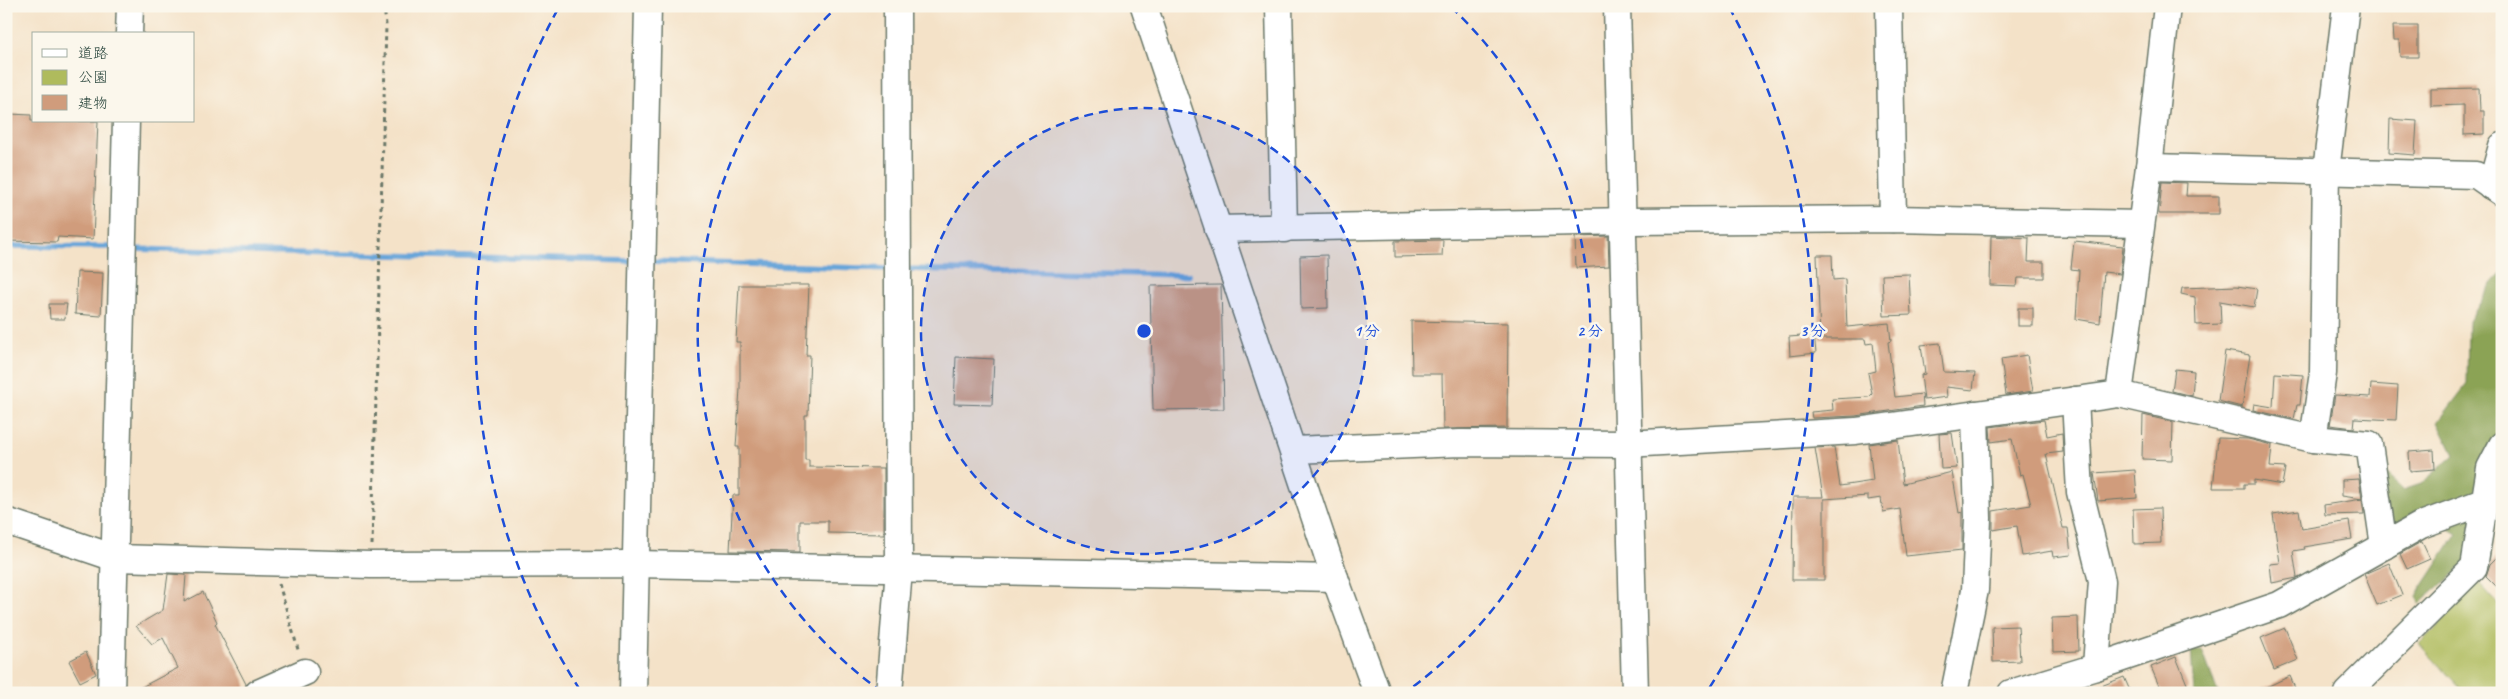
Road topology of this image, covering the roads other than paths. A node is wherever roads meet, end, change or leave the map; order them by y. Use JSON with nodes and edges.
{"nodes":[{"id":1,"x":130,"y":6,"type":"edge"},
{"id":2,"x":648,"y":6,"type":"edge"},
{"id":3,"x":897,"y":6,"type":"edge"},
{"id":4,"x":1144,"y":6,"type":"edge"},
{"id":5,"x":1279,"y":6,"type":"edge"},
{"id":6,"x":1617,"y":6,"type":"edge"},
{"id":7,"x":1889,"y":6,"type":"edge"},
{"id":8,"x":2167,"y":6,"type":"edge"},
{"id":9,"x":2346,"y":6,"type":"edge"},
{"id":10,"x":129,"y":32,"type":"edge"},
{"id":11,"x":126,"y":122,"type":"edge"},
{"id":12,"x":2502,"y":146,"type":"edge"},
{"id":13,"x":2149,"y":167,"type":"junction"},
{"id":14,"x":2326,"y":171,"type":"junction"},
{"id":15,"x":2497,"y":190,"type":"edge"},
{"id":16,"x":1893,"y":219,"type":"junction"},
{"id":17,"x":1623,"y":221,"type":"junction"},
{"id":18,"x":2141,"y":224,"type":"junction"},
{"id":19,"x":1218,"y":229,"type":"junction"},
{"id":20,"x":1284,"y":229,"type":"junction"},
{"id":21,"x":2119,"y":394,"type":"junction"},
{"id":22,"x":2075,"y":400,"type":"junction"},
{"id":23,"x":1975,"y":414,"type":"junction"},
{"id":24,"x":2313,"y":439,"type":"junction"},
{"id":25,"x":1628,"y":444,"type":"junction"},
{"id":26,"x":2502,"y":445,"type":"edge"},
{"id":27,"x":1294,"y":450,"type":"junction"},
{"id":28,"x":2493,"y":498,"type":"edge"},
{"id":29,"x":6,"y":522,"type":"edge"},
{"id":30,"x":2384,"y":546,"type":"junction"},
{"id":31,"x":115,"y":558,"type":"junction"},
{"id":32,"x":636,"y":564,"type":"junction"},
{"id":33,"x":899,"y":569,"type":"junction"},
{"id":34,"x":1335,"y":578,"type":"junction"},
{"id":35,"x":305,"y":672,"type":"road end"},
{"id":36,"x":2087,"y":677,"type":"edge"},
{"id":37,"x":112,"y":693,"type":"edge"},
{"id":38,"x":258,"y":693,"type":"edge"},
{"id":39,"x":633,"y":693,"type":"edge"},
{"id":40,"x":889,"y":693,"type":"edge"},
{"id":41,"x":1377,"y":693,"type":"edge"},
{"id":42,"x":1635,"y":693,"type":"edge"},
{"id":43,"x":1954,"y":693,"type":"edge"},
{"id":44,"x":2011,"y":693,"type":"edge"},
{"id":45,"x":2347,"y":693,"type":"edge"}],
"edges":[{"from":1,"to":10,"type":"street"},
{"from":2,"to":32,"type":"street"},
{"from":3,"to":33,"type":"street"},
{"from":4,"to":19,"type":"street"},
{"from":5,"to":20,"type":"street"},
{"from":6,"to":17,"type":"street"},
{"from":7,"to":16,"type":"street"},
{"from":8,"to":13,"type":"street"},
{"from":9,"to":14,"type":"street"},
{"from":11,"to":31,"type":"street"},
{"from":12,"to":15,"type":"street"},
{"from":13,"to":14,"type":"street"},
{"from":13,"to":18,"type":"street"},
{"from":14,"to":15,"type":"street"},
{"from":14,"to":24,"type":"street"},
{"from":16,"to":17,"type":"street"},
{"from":16,"to":18,"type":"street"},
{"from":17,"to":20,"type":"street"},
{"from":17,"to":25,"type":"street"},
{"from":18,"to":21,"type":"street"},
{"from":19,"to":20,"type":"street"},
{"from":19,"to":27,"type":"street"},
{"from":21,"to":22,"type":"street"},
{"from":21,"to":24,"type":"street"},
{"from":22,"to":23,"type":"street"},
{"from":22,"to":36,"type":"street"},
{"from":23,"to":25,"type":"street"},
{"from":23,"to":43,"type":"street"},
{"from":24,"to":30,"type":"street"},
{"from":25,"to":27,"type":"street"},
{"from":25,"to":42,"type":"street"},
{"from":26,"to":28,"type":"street"},
{"from":27,"to":34,"type":"street"},
{"from":28,"to":30,"type":"street"},
{"from":28,"to":45,"type":"street"},
{"from":29,"to":31,"type":"street"},
{"from":30,"to":36,"type":"street"},
{"from":31,"to":32,"type":"street"},
{"from":31,"to":37,"type":"street"},
{"from":32,"to":33,"type":"street"},
{"from":32,"to":39,"type":"street"},
{"from":33,"to":34,"type":"street"},
{"from":33,"to":40,"type":"street"},
{"from":34,"to":41,"type":"street"},
{"from":35,"to":38,"type":"street"},
{"from":36,"to":44,"type":"street"}]}
